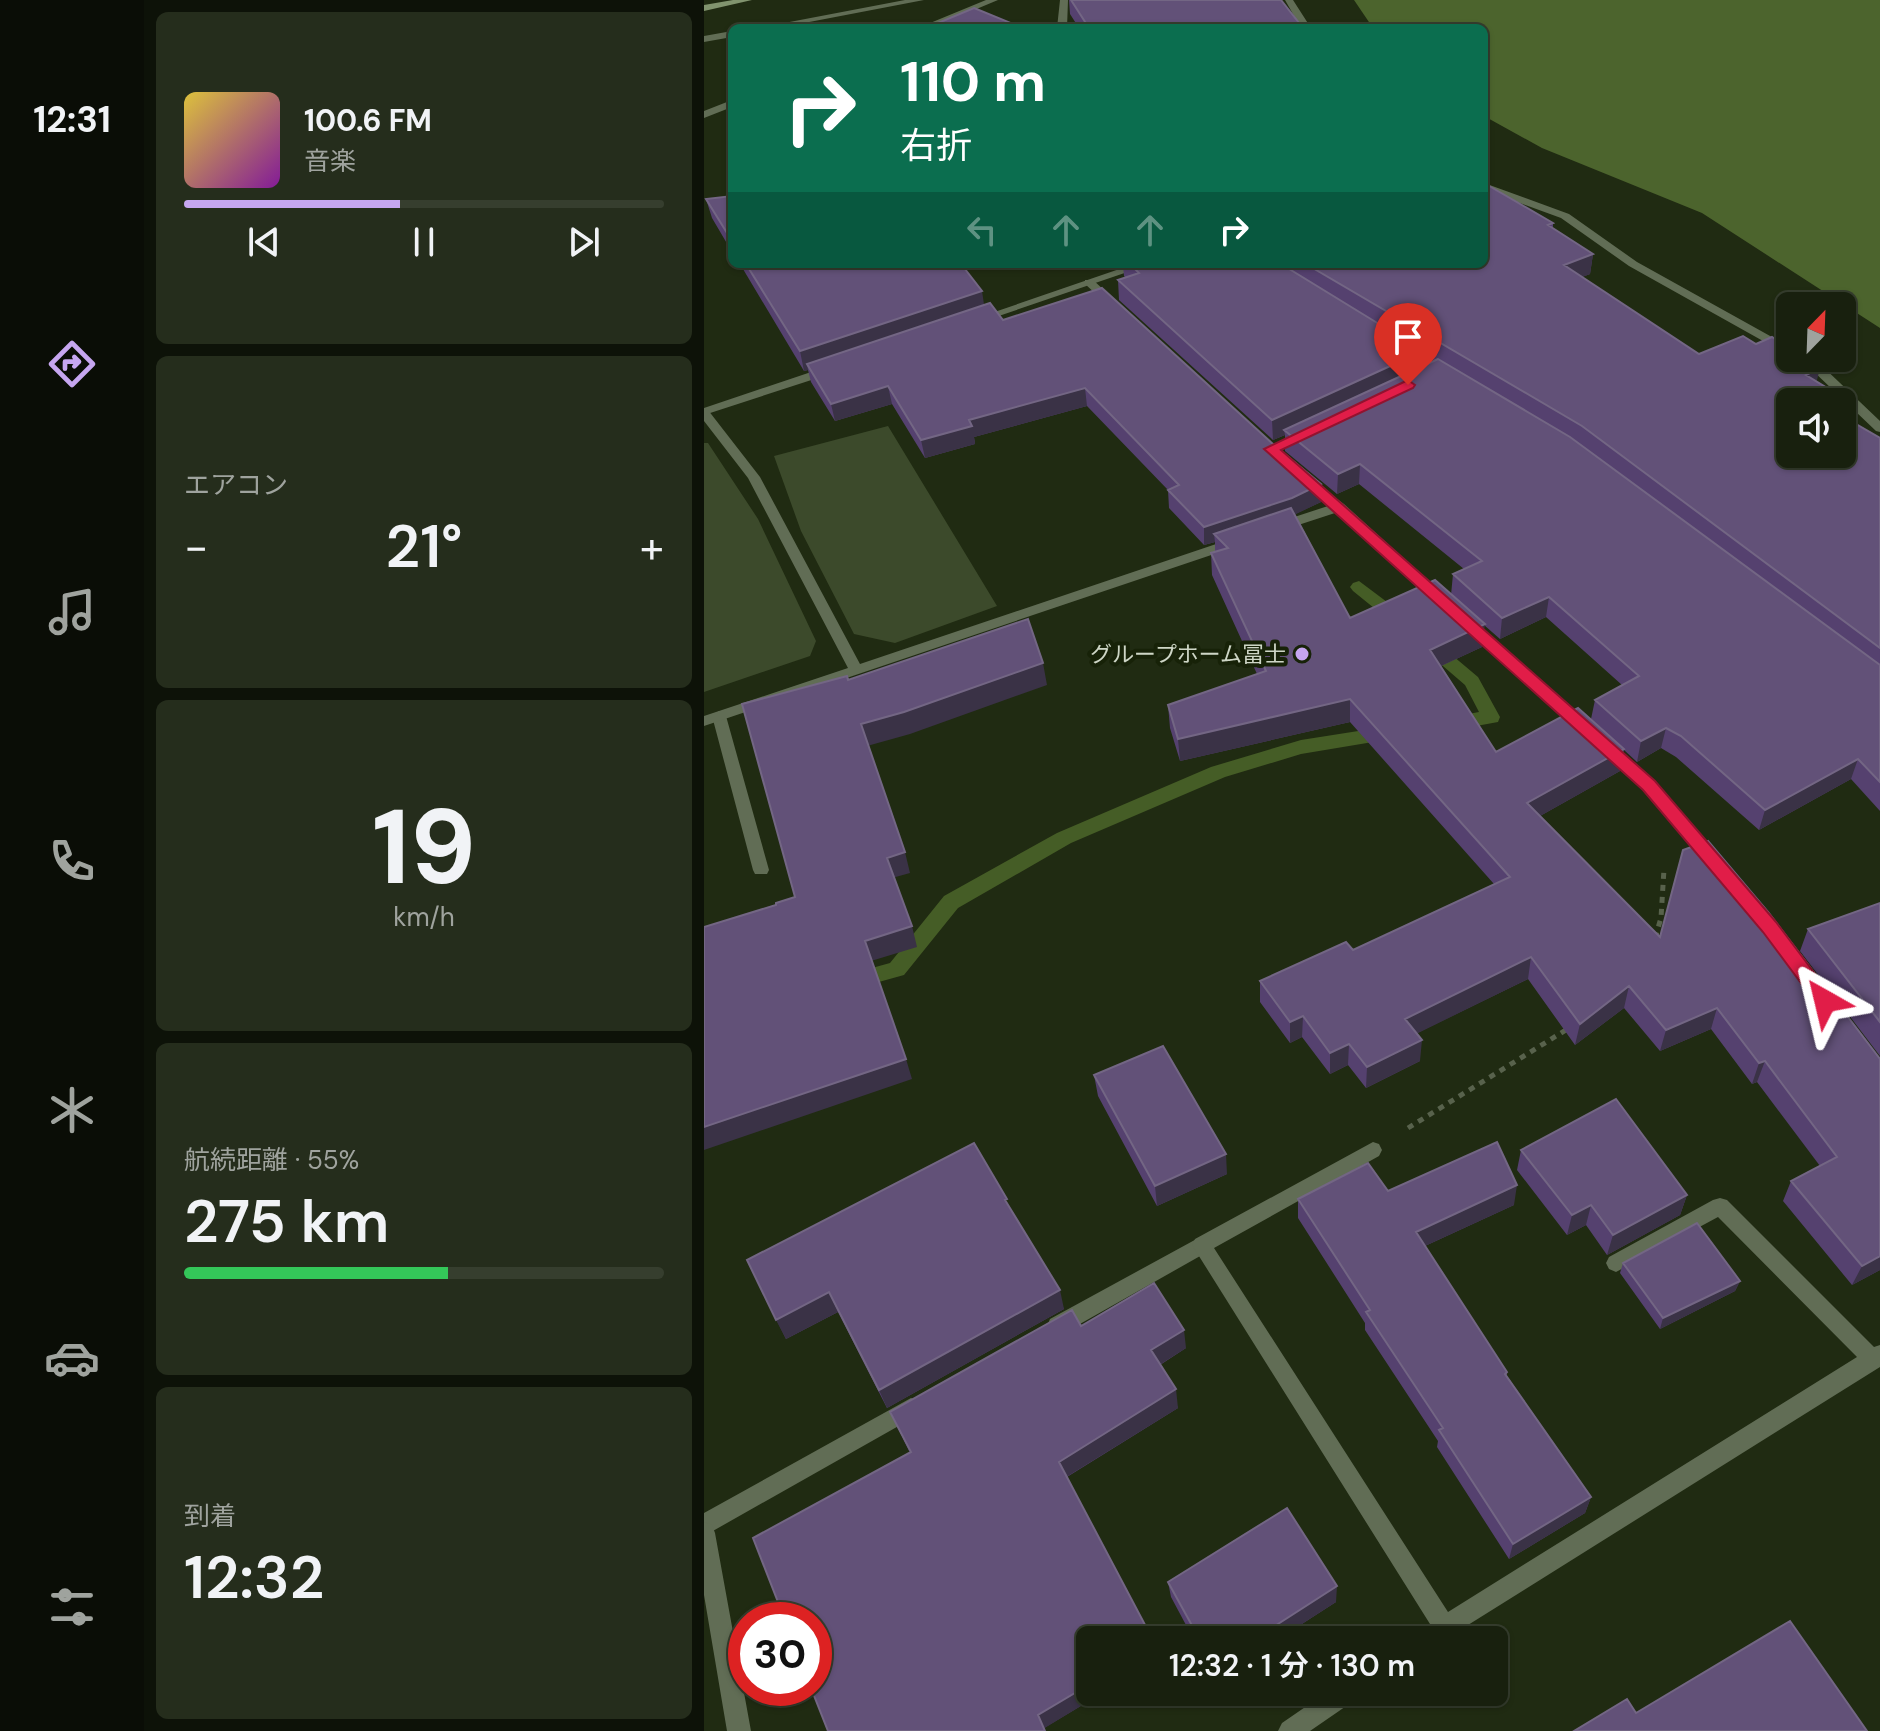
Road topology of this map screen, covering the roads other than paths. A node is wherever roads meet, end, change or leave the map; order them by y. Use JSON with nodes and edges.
{"nodes":[{"id":1,"x":748,"y":0,"type":"edge"},
{"id":2,"x":920,"y":0,"type":"edge"},
{"id":3,"x":994,"y":0,"type":"edge"},
{"id":4,"x":1064,"y":0,"type":"edge"},
{"id":5,"x":1289,"y":0,"type":"edge"},
{"id":6,"x":704,"y":8,"type":"edge"},
{"id":7,"x":785,"y":24,"type":"edge"},
{"id":8,"x":933,"y":24,"type":"edge"},
{"id":9,"x":1062,"y":24,"type":"edge"},
{"id":10,"x":1304,"y":24,"type":"edge"},
{"id":11,"x":728,"y":35,"type":"edge"},
{"id":12,"x":704,"y":39,"type":"edge"},
{"id":13,"x":728,"y":105,"type":"edge"},
{"id":14,"x":704,"y":115,"type":"edge"},
{"id":15,"x":1488,"y":187,"type":"edge"},
{"id":16,"x":1133,"y":268,"type":"edge"},
{"id":17,"x":1089,"y":282,"type":"junction"},
{"id":18,"x":1123,"y":313,"type":"edge"},
{"id":19,"x":971,"y":322,"type":"edge"},
{"id":20,"x":1776,"y":344,"type":"edge"},
{"id":21,"x":838,"y":367,"type":"edge"},
{"id":22,"x":1821,"y":372,"type":"edge"},
{"id":23,"x":704,"y":412,"type":"edge"},
{"id":24,"x":1880,"y":428,"type":"edge"},
{"id":25,"x":1312,"y":430,"type":"edge"},
{"id":26,"x":1339,"y":507,"type":"junction"},
{"id":27,"x":1263,"y":532,"type":"edge"},
{"id":28,"x":1248,"y":537,"type":"edge"},
{"id":29,"x":856,"y":670,"type":"junction"},
{"id":30,"x":712,"y":718,"type":"edge"},
{"id":31,"x":1720,"y":869,"type":"edge"},
{"id":32,"x":761,"y":870,"type":"dead end"},
{"id":33,"x":1373,"y":1150,"type":"road end"},
{"id":34,"x":1202,"y":1245,"type":"junction"},
{"id":35,"x":1616,"y":1263,"type":"edge"},
{"id":36,"x":1036,"y":1338,"type":"edge"},
{"id":37,"x":1877,"y":1357,"type":"edge"},
{"id":38,"x":925,"y":1400,"type":"edge"},
{"id":39,"x":704,"y":1525,"type":"edge"},
{"id":40,"x":704,"y":1533,"type":"edge"},
{"id":41,"x":1444,"y":1626,"type":"joint"},
{"id":42,"x":1327,"y":1706,"type":"edge"},
{"id":43,"x":739,"y":1731,"type":"edge"},
{"id":44,"x":1290,"y":1731,"type":"edge"}],
"edges":[{"from":1,"to":6,"type":"main road"},
{"from":2,"to":7,"type":"street"},
{"from":3,"to":8,"type":"street"},
{"from":4,"to":9,"type":"street"},
{"from":5,"to":10,"type":"street"},
{"from":11,"to":12,"type":"street"},
{"from":13,"to":14,"type":"street"},
{"from":15,"to":20,"type":"street"},
{"from":16,"to":17,"type":"street"},
{"from":17,"to":18,"type":"street"},
{"from":17,"to":19,"type":"street"},
{"from":21,"to":23,"type":"street"},
{"from":22,"to":24,"type":"street"},
{"from":23,"to":29,"type":"street"},
{"from":25,"to":26,"type":"street"},
{"from":26,"to":27,"type":"street"},
{"from":26,"to":31,"type":"street"},
{"from":28,"to":29,"type":"street"},
{"from":29,"to":30,"type":"street"},
{"from":30,"to":32,"type":"street"},
{"from":33,"to":34,"type":"street"},
{"from":34,"to":36,"type":"street"},
{"from":34,"to":41,"type":"street"},
{"from":35,"to":37,"type":"street"},
{"from":37,"to":41,"type":"street"},
{"from":38,"to":39,"type":"street"},
{"from":40,"to":43,"type":"street"},
{"from":42,"to":44,"type":"street"}]}
